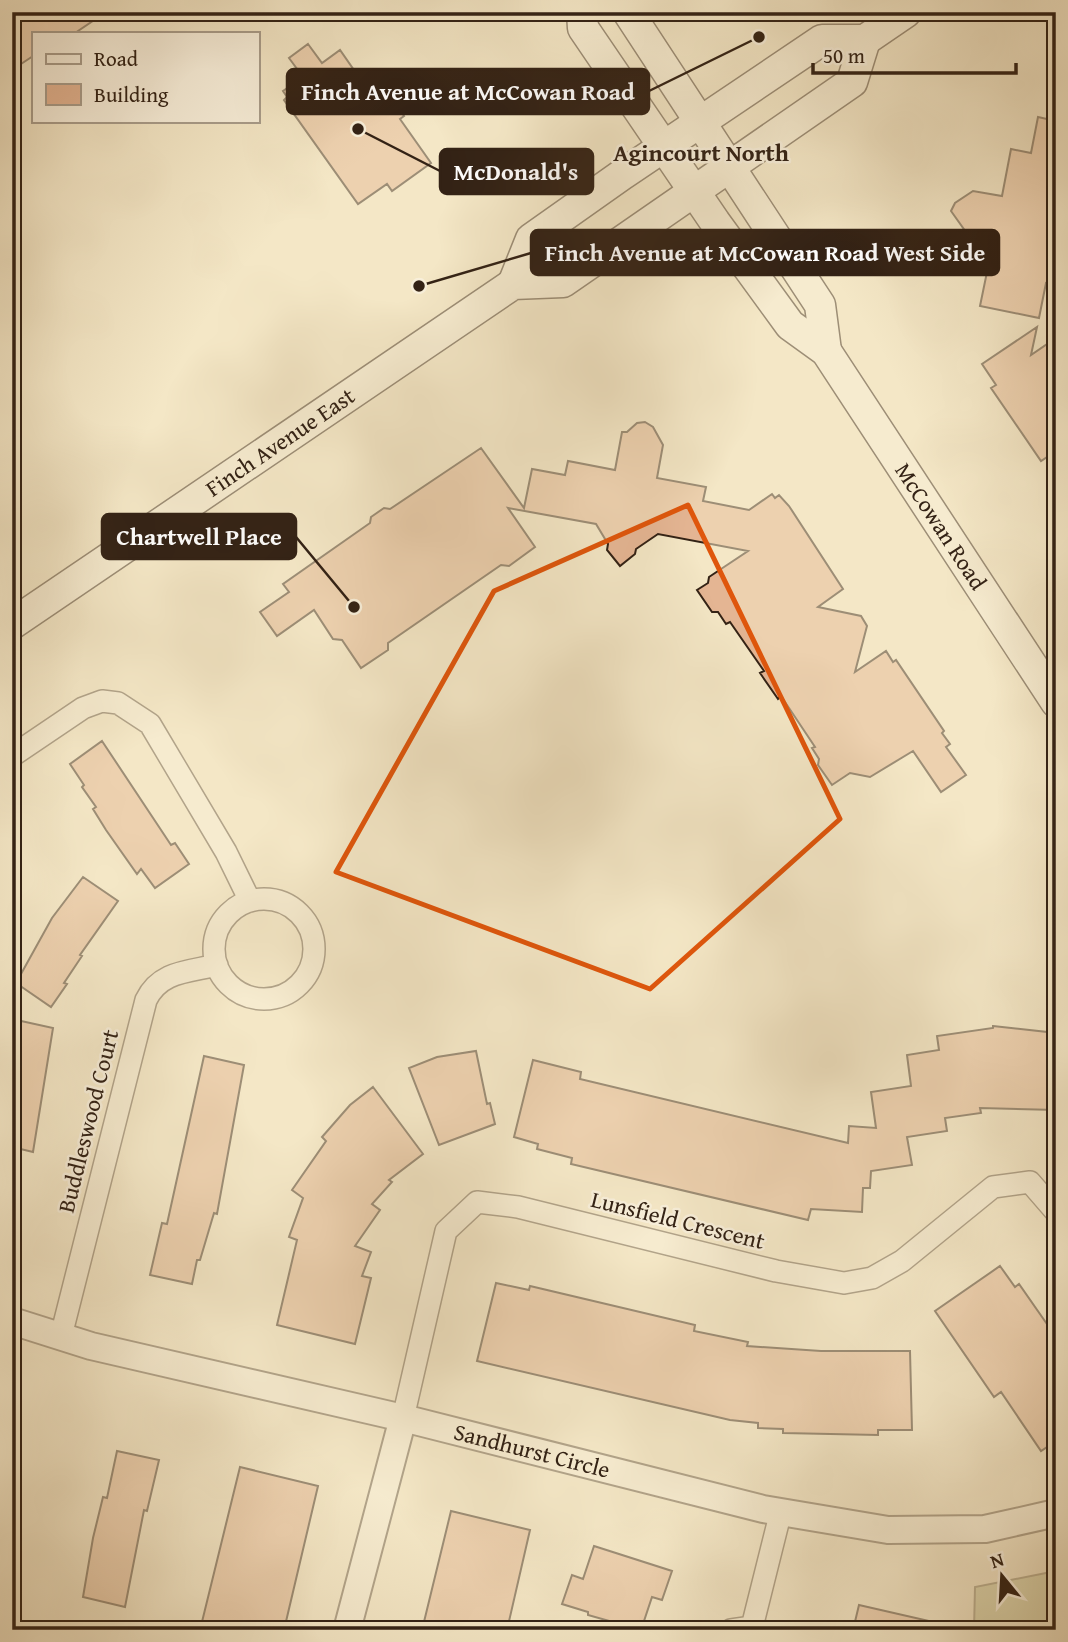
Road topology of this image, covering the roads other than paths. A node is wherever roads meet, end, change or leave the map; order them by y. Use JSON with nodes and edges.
{"nodes":[{"id":1,"x":582,"y":12,"type":"edge"},
{"id":2,"x":628,"y":12,"type":"edge"},
{"id":3,"x":906,"y":12,"type":"edge"},
{"id":4,"x":865,"y":40,"type":"junction"},
{"id":5,"x":701,"y":121,"type":"junction"},
{"id":6,"x":665,"y":147,"type":"junction"},
{"id":7,"x":730,"y":164,"type":"junction"},
{"id":8,"x":694,"y":189,"type":"junction"},
{"id":9,"x":513,"y":284,"type":"junction"},
{"id":10,"x":826,"y":351,"type":"junction"},
{"id":11,"x":12,"y":624,"type":"edge"},
{"id":12,"x":1056,"y":702,"type":"edge"},
{"id":13,"x":12,"y":756,"type":"edge"},
{"id":14,"x":250,"y":901,"type":"junction"},
{"id":15,"x":217,"y":965,"type":"junction"},
{"id":16,"x":1056,"y":1212,"type":"edge"},
{"id":17,"x":12,"y":1321,"type":"edge"},
{"id":18,"x":61,"y":1336,"type":"junction"},
{"id":19,"x":403,"y":1418,"type":"junction"},
{"id":20,"x":780,"y":1511,"type":"junction"},
{"id":21,"x":1056,"y":1514,"type":"edge"},
{"id":22,"x":748,"y":1629,"type":"edge"},
{"id":23,"x":347,"y":1630,"type":"edge"}],
"edges":[{"from":1,"to":6,"type":"main road","name":"McCowan Road"},
{"from":2,"to":5,"type":"main road","name":"McCowan Road"},
{"from":3,"to":4,"type":"main road"},
{"from":4,"to":5,"type":"main road"},
{"from":4,"to":7,"type":"main road"},
{"from":5,"to":6,"type":"main road"},
{"from":5,"to":7,"type":"main road","name":"McCowan Road"},
{"from":6,"to":8,"type":"main road","name":"McCowan Road"},
{"from":6,"to":9,"type":"main road"},
{"from":7,"to":8,"type":"main road"},
{"from":7,"to":10,"type":"main road","name":"McCowan Road"},
{"from":8,"to":9,"type":"main road"},
{"from":8,"to":10,"type":"main road","name":"McCowan Road"},
{"from":9,"to":11,"type":"main road","name":"Finch Avenue East"},
{"from":10,"to":12,"type":"main road","name":"McCowan Road"},
{"from":13,"to":14,"type":"street"},
{"from":14,"to":15,"type":"street"},
{"from":14,"to":15,"type":"street"},
{"from":15,"to":18,"type":"street","name":"Buddleswood Court"},
{"from":16,"to":19,"type":"street","name":"Lunsfield Crescent"},
{"from":17,"to":18,"type":"street","name":"Sandhurst Circle"},
{"from":18,"to":19,"type":"street","name":"Sandhurst Circle"},
{"from":19,"to":20,"type":"street","name":"Sandhurst Circle"},
{"from":19,"to":23,"type":"street"},
{"from":20,"to":21,"type":"street","name":"Sandhurst Circle"},
{"from":20,"to":22,"type":"street"}]}
